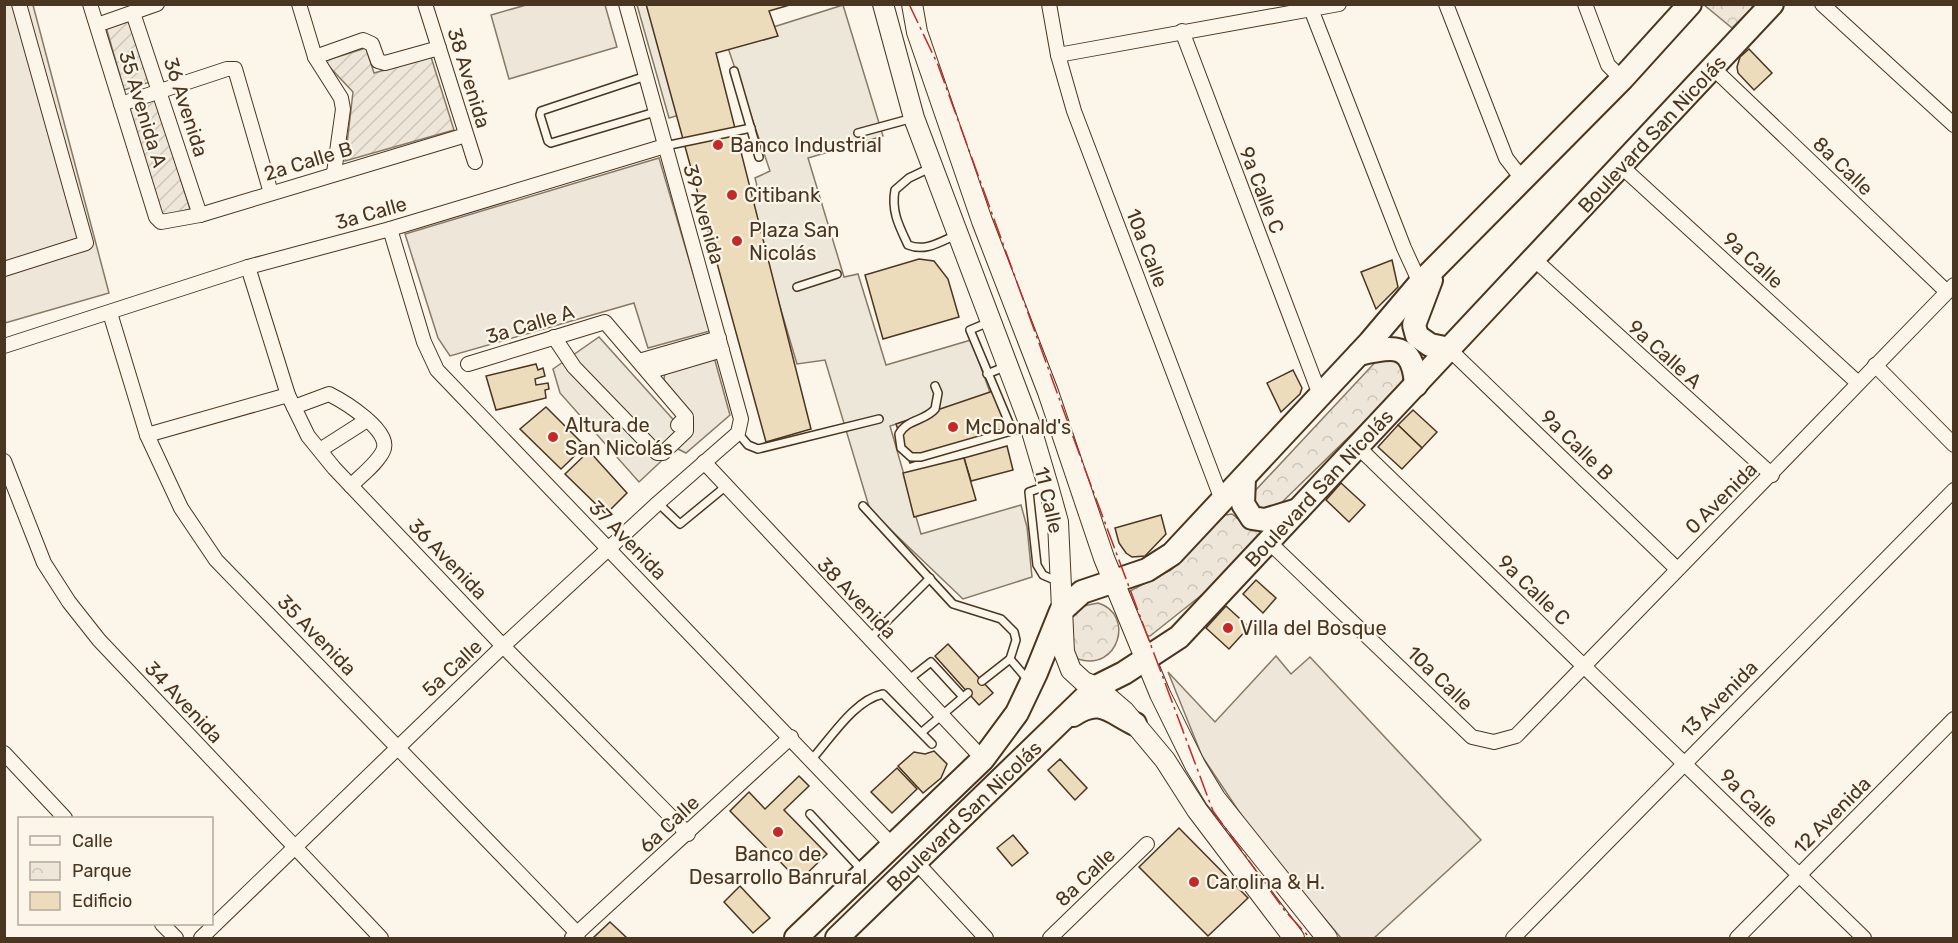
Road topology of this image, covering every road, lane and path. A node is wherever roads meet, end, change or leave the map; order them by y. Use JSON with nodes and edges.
{"nodes":[{"id":1,"x":19,"y":4,"type":"edge"},
{"id":2,"x":90,"y":4,"type":"edge"},
{"id":3,"x":157,"y":4,"type":"edge"},
{"id":4,"x":299,"y":4,"type":"edge"},
{"id":5,"x":425,"y":4,"type":"edge"},
{"id":6,"x":626,"y":4,"type":"edge"},
{"id":7,"x":883,"y":4,"type":"edge"},
{"id":8,"x":912,"y":4,"type":"edge"},
{"id":9,"x":1049,"y":4,"type":"edge"},
{"id":10,"x":1338,"y":4,"type":"edge"},
{"id":11,"x":1446,"y":4,"type":"edge"},
{"id":12,"x":1585,"y":4,"type":"edge"},
{"id":13,"x":1690,"y":4,"type":"edge"},
{"id":14,"x":1772,"y":4,"type":"edge"},
{"id":15,"x":1822,"y":4,"type":"edge"},
{"id":16,"x":1311,"y":9,"type":"junction"},
{"id":17,"x":133,"y":13,"type":"junction"},
{"id":18,"x":97,"y":25,"type":"junction"},
{"id":19,"x":1182,"y":31,"type":"junction"},
{"id":20,"x":439,"y":48,"type":"junction"},
{"id":21,"x":1058,"y":55,"type":"junction"},
{"id":22,"x":315,"y":57,"type":"junction"},
{"id":23,"x":1713,"y":68,"type":"junction"},
{"id":24,"x":734,"y":71,"type":"dead end"},
{"id":25,"x":646,"y":76,"type":"junction"},
{"id":26,"x":1622,"y":79,"type":"junction"},
{"id":27,"x":160,"y":89,"type":"junction"},
{"id":28,"x":121,"y":104,"type":"junction"},
{"id":29,"x":655,"y":112,"type":"junction"},
{"id":30,"x":914,"y":118,"type":"junction"},
{"id":31,"x":1953,"y":124,"type":"edge"},
{"id":32,"x":751,"y":128,"type":"junction"},
{"id":33,"x":858,"y":133,"type":"dead end"},
{"id":34,"x":466,"y":135,"type":"junction"},
{"id":35,"x":665,"y":146,"type":"junction"},
{"id":36,"x":759,"y":157,"type":"dead end"},
{"id":37,"x":475,"y":162,"type":"dead end"},
{"id":38,"x":1622,"y":166,"type":"junction"},
{"id":39,"x":933,"y":167,"type":"junction"},
{"id":40,"x":334,"y":173,"type":"junction"},
{"id":41,"x":1523,"y":180,"type":"junction"},
{"id":42,"x":271,"y":193,"type":"junction"},
{"id":43,"x":200,"y":215,"type":"junction"},
{"id":44,"x":162,"y":222,"type":"joint"},
{"id":45,"x":390,"y":229,"type":"junction"},
{"id":46,"x":958,"y":234,"type":"junction"},
{"id":47,"x":1535,"y":260,"type":"junction"},
{"id":48,"x":248,"y":267,"type":"junction"},
{"id":49,"x":4,"y":269,"type":"edge"},
{"id":50,"x":837,"y":274,"type":"dead end"},
{"id":51,"x":1427,"y":277,"type":"junction"},
{"id":52,"x":797,"y":287,"type":"dead end"},
{"id":53,"x":1950,"y":288,"type":"edge"},
{"id":54,"x":110,"y":313,"type":"junction"},
{"id":55,"x":991,"y":321,"type":"junction"},
{"id":56,"x":554,"y":337,"type":"junction"},
{"id":57,"x":721,"y":344,"type":"junction"},
{"id":58,"x":4,"y":346,"type":"edge"},
{"id":59,"x":1449,"y":349,"type":"junction"},
{"id":60,"x":1359,"y":354,"type":"junction"},
{"id":61,"x":639,"y":361,"type":"junction"},
{"id":62,"x":468,"y":364,"type":"dead end"},
{"id":63,"x":1875,"y":365,"type":"junction"},
{"id":64,"x":1007,"y":366,"type":"junction"},
{"id":65,"x":648,"y":372,"type":"junction"},
{"id":66,"x":987,"y":374,"type":"junction"},
{"id":67,"x":1858,"y":382,"type":"junction"},
{"id":68,"x":1416,"y":385,"type":"junction"},
{"id":69,"x":935,"y":386,"type":"dead end"},
{"id":70,"x":1320,"y":395,"type":"junction"},
{"id":71,"x":291,"y":401,"type":"junction"},
{"id":72,"x":879,"y":419,"type":"dead end"},
{"id":73,"x":367,"y":420,"type":"junction"},
{"id":74,"x":1021,"y":428,"type":"junction"},
{"id":75,"x":738,"y":433,"type":"junction"},
{"id":76,"x":147,"y":435,"type":"junction"},
{"id":77,"x":1953,"y":445,"type":"edge"},
{"id":78,"x":1358,"y":447,"type":"junction"},
{"id":79,"x":320,"y":450,"type":"junction"},
{"id":80,"x":4,"y":461,"type":"edge"},
{"id":81,"x":704,"y":462,"type":"junction"},
{"id":82,"x":1772,"y":475,"type":"junction"},
{"id":83,"x":1244,"y":478,"type":"junction"},
{"id":84,"x":351,"y":486,"type":"junction"},
{"id":85,"x":1048,"y":486,"type":"junction"},
{"id":86,"x":725,"y":487,"type":"junction"},
{"id":87,"x":1953,"y":490,"type":"edge"},
{"id":88,"x":1222,"y":500,"type":"junction"},
{"id":89,"x":658,"y":503,"type":"junction"},
{"id":90,"x":863,"y":506,"type":"dead end"},
{"id":91,"x":1300,"y":509,"type":"junction"},
{"id":92,"x":1269,"y":542,"type":"junction"},
{"id":93,"x":609,"y":548,"type":"junction"},
{"id":94,"x":1677,"y":569,"type":"junction"},
{"id":95,"x":930,"y":578,"type":"junction"},
{"id":96,"x":1113,"y":580,"type":"junction"},
{"id":97,"x":1061,"y":582,"type":"junction"},
{"id":98,"x":1061,"y":611,"type":"junction"},
{"id":99,"x":869,"y":639,"type":"junction"},
{"id":100,"x":503,"y":646,"type":"junction"},
{"id":101,"x":1010,"y":659,"type":"junction"},
{"id":102,"x":1146,"y":659,"type":"junction"},
{"id":103,"x":1586,"y":667,"type":"junction"},
{"id":104,"x":908,"y":680,"type":"junction"},
{"id":105,"x":982,"y":681,"type":"dead end"},
{"id":106,"x":1031,"y":684,"type":"junction"},
{"id":107,"x":1096,"y":687,"type":"junction"},
{"id":108,"x":941,"y":715,"type":"junction"},
{"id":109,"x":1953,"y":720,"type":"edge"},
{"id":110,"x":1136,"y":724,"type":"junction"},
{"id":111,"x":1057,"y":726,"type":"junction"},
{"id":112,"x":922,"y":732,"type":"junction"},
{"id":113,"x":1516,"y":736,"type":"joint"},
{"id":114,"x":791,"y":737,"type":"junction"},
{"id":115,"x":932,"y":744,"type":"dead end"},
{"id":116,"x":398,"y":746,"type":"junction"},
{"id":117,"x":4,"y":753,"type":"edge"},
{"id":118,"x":812,"y":759,"type":"junction"},
{"id":119,"x":983,"y":759,"type":"junction"},
{"id":120,"x":1684,"y":762,"type":"junction"},
{"id":121,"x":810,"y":814,"type":"dead end"},
{"id":122,"x":63,"y":817,"type":"edge"},
{"id":123,"x":688,"y":834,"type":"junction"},
{"id":124,"x":1147,"y":844,"type":"dead end"},
{"id":125,"x":893,"y":846,"type":"junction"},
{"id":126,"x":293,"y":847,"type":"junction"},
{"id":127,"x":917,"y":863,"type":"junction"},
{"id":128,"x":865,"y":873,"type":"junction"},
{"id":129,"x":1800,"y":875,"type":"junction"},
{"id":130,"x":163,"y":925,"type":"edge"},
{"id":131,"x":575,"y":936,"type":"edge"},
{"id":132,"x":1287,"y":936,"type":"edge"},
{"id":133,"x":176,"y":939,"type":"edge"},
{"id":134,"x":201,"y":939,"type":"edge"},
{"id":135,"x":381,"y":939,"type":"edge"},
{"id":136,"x":796,"y":939,"type":"edge"},
{"id":137,"x":837,"y":939,"type":"edge"},
{"id":138,"x":986,"y":939,"type":"edge"},
{"id":139,"x":1050,"y":939,"type":"edge"},
{"id":140,"x":1327,"y":939,"type":"edge"},
{"id":141,"x":1513,"y":939,"type":"edge"},
{"id":142,"x":1737,"y":939,"type":"edge"},
{"id":143,"x":1864,"y":939,"type":"edge"}],
"edges":[{"from":1,"to":49,"type":"street"},
{"from":2,"to":18,"type":"street","name":"35 Avenida A"},
{"from":3,"to":17,"type":"street"},
{"from":4,"to":22,"type":"street"},
{"from":5,"to":20,"type":"street","name":"38 Avenida"},
{"from":6,"to":25,"type":"street","name":"39 Avenida"},
{"from":7,"to":30,"type":"main road","name":"11 Calle"},
{"from":8,"to":96,"type":"main road","name":"11 Calle"},
{"from":9,"to":21,"type":"street","name":"10a Calle"},
{"from":10,"to":16,"type":"street"},
{"from":11,"to":41,"type":"street"},
{"from":12,"to":26,"type":"street"},
{"from":13,"to":26,"type":"main road","name":"Boulevard San Nicolás"},
{"from":14,"to":23,"type":"main road","name":"Boulevard San Nicolás"},
{"from":15,"to":31,"type":"street"},
{"from":16,"to":19,"type":"street"},
{"from":16,"to":51,"type":"street"},
{"from":17,"to":18,"type":"street"},
{"from":17,"to":27,"type":"street","name":"36 Avenida"},
{"from":18,"to":28,"type":"street","name":"35 Avenida A"},
{"from":19,"to":21,"type":"street"},
{"from":19,"to":70,"type":"street","name":"9a Calle C"},
{"from":20,"to":22,"type":"street"},
{"from":20,"to":34,"type":"street","name":"38 Avenida"},
{"from":21,"to":88,"type":"street","name":"10a Calle"},
{"from":22,"to":40,"type":"street"},
{"from":23,"to":38,"type":"main road","name":"Boulevard San Nicolás"},
{"from":23,"to":53,"type":"street","name":"8a Calle"},
{"from":24,"to":32,"type":"lane"},
{"from":25,"to":29,"type":"street","name":"39 Avenida"},
{"from":25,"to":29,"type":"lane"},
{"from":26,"to":41,"type":"main road","name":"Boulevard San Nicolás"},
{"from":27,"to":28,"type":"street"},
{"from":27,"to":42,"type":"street"},
{"from":27,"to":43,"type":"street","name":"36 Avenida"},
{"from":28,"to":44,"type":"street","name":"35 Avenida A"},
{"from":29,"to":35,"type":"street","name":"39 Avenida"},
{"from":30,"to":33,"type":"lane"},
{"from":30,"to":39,"type":"main road","name":"11 Calle"},
{"from":32,"to":35,"type":"lane","name":"3a Calle"},
{"from":32,"to":36,"type":"lane"},
{"from":34,"to":37,"type":"street","name":"38 Avenida"},
{"from":34,"to":40,"type":"street","name":"2a Calle B"},
{"from":35,"to":45,"type":"street","name":"3a Calle"},
{"from":35,"to":57,"type":"street","name":"39 Avenida"},
{"from":38,"to":47,"type":"main road","name":"Boulevard San Nicolás"},
{"from":38,"to":67,"type":"street","name":"9a Calle"},
{"from":39,"to":46,"type":"main road","name":"11 Calle"},
{"from":39,"to":46,"type":"lane"},
{"from":40,"to":42,"type":"street","name":"2a Calle B"},
{"from":41,"to":51,"type":"main road","name":"Boulevard San Nicolás"},
{"from":42,"to":43,"type":"street","name":"2a Calle B"},
{"from":43,"to":44,"type":"street","name":"2a Calle B"},
{"from":45,"to":48,"type":"street","name":"3a Calle"},
{"from":45,"to":93,"type":"street","name":"37 Avenida"},
{"from":46,"to":55,"type":"main road","name":"11 Calle"},
{"from":47,"to":59,"type":"main road","name":"Boulevard San Nicolás"},
{"from":47,"to":82,"type":"street","name":"9a Calle A"},
{"from":48,"to":54,"type":"street","name":"3a Calle"},
{"from":48,"to":71,"type":"street","name":"36 Avenida"},
{"from":50,"to":52,"type":"lane"},
{"from":51,"to":59,"type":"main road"},
{"from":51,"to":60,"type":"main road","name":"Boulevard San Nicolás"},
{"from":53,"to":63,"type":"street","name":"0 Avenida"},
{"from":54,"to":58,"type":"street","name":"3a Calle"},
{"from":54,"to":76,"type":"street","name":"35 Avenida"},
{"from":55,"to":64,"type":"main road","name":"11 Calle"},
{"from":55,"to":66,"type":"lane"},
{"from":56,"to":61,"type":"street","name":"3a Calle A"},
{"from":56,"to":62,"type":"street","name":"3a Calle A"},
{"from":56,"to":65,"type":"street"},
{"from":57,"to":61,"type":"street"},
{"from":57,"to":65,"type":"street"},
{"from":57,"to":75,"type":"street","name":"39 Avenida"},
{"from":59,"to":68,"type":"main road","name":"Boulevard San Nicolás"},
{"from":59,"to":94,"type":"street","name":"9a Calle B"},
{"from":60,"to":68,"type":"main road"},
{"from":60,"to":70,"type":"main road","name":"Boulevard San Nicolás"},
{"from":61,"to":65,"type":"street"},
{"from":63,"to":67,"type":"street","name":"0 Avenida"},
{"from":63,"to":77,"type":"street"},
{"from":64,"to":66,"type":"lane"},
{"from":64,"to":74,"type":"main road","name":"11 Calle"},
{"from":66,"to":74,"type":"lane"},
{"from":67,"to":82,"type":"street","name":"0 Avenida"},
{"from":68,"to":78,"type":"main road","name":"Boulevard San Nicolás"},
{"from":69,"to":74,"type":"lane"},
{"from":70,"to":83,"type":"main road","name":"Boulevard San Nicolás"},
{"from":71,"to":73,"type":"street"},
{"from":71,"to":76,"type":"street"},
{"from":71,"to":79,"type":"street","name":"36 Avenida"},
{"from":72,"to":75,"type":"lane"},
{"from":73,"to":79,"type":"street"},
{"from":73,"to":84,"type":"street"},
{"from":74,"to":85,"type":"main road","name":"11 Calle"},
{"from":75,"to":81,"type":"street","name":"5a Calle"},
{"from":76,"to":116,"type":"street","name":"35 Avenida"},
{"from":78,"to":91,"type":"main road","name":"Boulevard San Nicolás"},
{"from":78,"to":103,"type":"street","name":"9a Calle C"},
{"from":79,"to":84,"type":"street","name":"36 Avenida"},
{"from":80,"to":126,"type":"street","name":"34 Avenida"},
{"from":81,"to":86,"type":"street","name":"38 Avenida"},
{"from":81,"to":89,"type":"street","name":"5a Calle"},
{"from":82,"to":94,"type":"street","name":"0 Avenida"},
{"from":83,"to":88,"type":"main road","name":"Boulevard San Nicolás"},
{"from":83,"to":91,"type":"main road"},
{"from":84,"to":100,"type":"street","name":"36 Avenida"},
{"from":85,"to":97,"type":"main road","name":"11 Calle"},
{"from":85,"to":97,"type":"lane"},
{"from":86,"to":89,"type":"lane"},
{"from":86,"to":99,"type":"street","name":"38 Avenida"},
{"from":87,"to":120,"type":"street","name":"13 Avenida"},
{"from":88,"to":96,"type":"main road","name":"Boulevard San Nicolás"},
{"from":89,"to":93,"type":"street","name":"5a Calle"},
{"from":90,"to":95,"type":"lane"},
{"from":91,"to":92,"type":"main road","name":"Boulevard San Nicolás"},
{"from":92,"to":102,"type":"main road","name":"Boulevard San Nicolás"},
{"from":92,"to":113,"type":"street","name":"10a Calle"},
{"from":93,"to":100,"type":"street","name":"5a Calle"},
{"from":93,"to":114,"type":"street","name":"37 Avenida"},
{"from":94,"to":103,"type":"street","name":"0 Avenida"},
{"from":95,"to":99,"type":"lane"},
{"from":95,"to":101,"type":"lane"},
{"from":96,"to":98,"type":"main road","name":"Boulevard San Nicolás"},
{"from":96,"to":102,"type":"main road","name":"11 Calle"},
{"from":97,"to":98,"type":"main road","name":"11 Calle"},
{"from":98,"to":106,"type":"main road","name":"Boulevard San Nicolás"},
{"from":98,"to":107,"type":"main road","name":"11 Calle"},
{"from":99,"to":104,"type":"street","name":"38 Avenida"},
{"from":100,"to":116,"type":"street","name":"5a Calle"},
{"from":100,"to":123,"type":"street","name":"36 Avenida"},
{"from":101,"to":105,"type":"lane"},
{"from":101,"to":106,"type":"lane"},
{"from":102,"to":107,"type":"main road","name":"Boulevard San Nicolás"},
{"from":102,"to":140,"type":"main road","name":"11 Calle"},
{"from":103,"to":113,"type":"street","name":"0 Avenida"},
{"from":103,"to":120,"type":"street","name":"9a Calle C"},
{"from":104,"to":108,"type":"street","name":"38 Avenida"},
{"from":104,"to":108,"type":"lane"},
{"from":106,"to":119,"type":"main road","name":"Boulevard San Nicolás"},
{"from":107,"to":110,"type":"main road","name":"11 Calle"},
{"from":107,"to":111,"type":"main road","name":"Boulevard San Nicolás"},
{"from":108,"to":112,"type":"lane"},
{"from":108,"to":119,"type":"street","name":"38 Avenida"},
{"from":109,"to":129,"type":"street","name":"12 Avenida"},
{"from":110,"to":111,"type":"main road"},
{"from":110,"to":132,"type":"main road","name":"11 Calle"},
{"from":111,"to":127,"type":"main road","name":"Boulevard San Nicolás"},
{"from":112,"to":115,"type":"lane"},
{"from":112,"to":118,"type":"lane"},
{"from":114,"to":118,"type":"street","name":"37 Avenida"},
{"from":114,"to":123,"type":"street","name":"6a Calle"},
{"from":116,"to":126,"type":"street","name":"5a Calle"},
{"from":116,"to":131,"type":"street","name":"35 Avenida"},
{"from":117,"to":122,"type":"street"},
{"from":118,"to":125,"type":"street","name":"37 Avenida"},
{"from":119,"to":125,"type":"main road","name":"Boulevard San Nicolás"},
{"from":120,"to":129,"type":"street","name":"9a Calle"},
{"from":120,"to":141,"type":"street","name":"13 Avenida"},
{"from":121,"to":128,"type":"lane"},
{"from":123,"to":131,"type":"street","name":"6a Calle"},
{"from":124,"to":139,"type":"street","name":"8a Calle"},
{"from":125,"to":128,"type":"main road","name":"Boulevard San Nicolás"},
{"from":126,"to":134,"type":"street","name":"5a Calle"},
{"from":126,"to":135,"type":"street","name":"34 Avenida"},
{"from":127,"to":137,"type":"main road","name":"Boulevard San Nicolás"},
{"from":127,"to":138,"type":"street"},
{"from":128,"to":136,"type":"main road","name":"Boulevard San Nicolás"},
{"from":129,"to":142,"type":"street","name":"12 Avenida"},
{"from":129,"to":143,"type":"street","name":"9a Calle"},
{"from":130,"to":133,"type":"street"}]}
